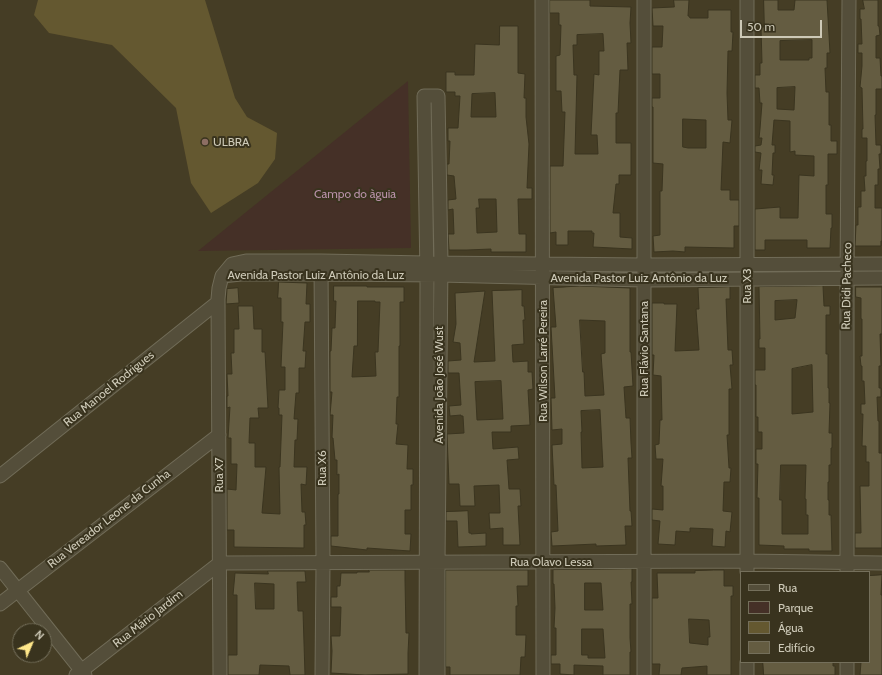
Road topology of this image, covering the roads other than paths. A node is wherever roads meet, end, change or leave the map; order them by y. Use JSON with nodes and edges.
{"nodes":[{"id":1,"x":542,"y":0,"type":"edge"},
{"id":2,"x":644,"y":0,"type":"edge"},
{"id":3,"x":747,"y":0,"type":"edge"},
{"id":4,"x":849,"y":0,"type":"edge"},
{"id":5,"x":543,"y":264,"type":"junction"},
{"id":6,"x":882,"y":264,"type":"edge"},
{"id":7,"x":747,"y":265,"type":"junction"},
{"id":8,"x":847,"y":265,"type":"junction"},
{"id":9,"x":644,"y":266,"type":"junction"},
{"id":10,"x":321,"y":267,"type":"junction"},
{"id":11,"x":440,"y":269,"type":"junction"},
{"id":12,"x":426,"y":270,"type":"junction"},
{"id":13,"x":222,"y":276,"type":"joint"},
{"id":14,"x":542,"y":278,"type":"junction"},
{"id":15,"x":847,"y":278,"type":"junction"},
{"id":16,"x":882,"y":278,"type":"edge"},
{"id":17,"x":747,"y":279,"type":"junction"},
{"id":18,"x":644,"y":280,"type":"junction"},
{"id":19,"x":218,"y":302,"type":"junction"},
{"id":20,"x":219,"y":435,"type":"junction"},
{"id":21,"x":0,"y":476,"type":"edge"},
{"id":22,"x":644,"y":561,"type":"junction"},
{"id":23,"x":543,"y":562,"type":"junction"},
{"id":24,"x":220,"y":563,"type":"junction"},
{"id":25,"x":323,"y":563,"type":"junction"},
{"id":26,"x":432,"y":563,"type":"junction"},
{"id":27,"x":882,"y":563,"type":"edge"},
{"id":28,"x":747,"y":566,"type":"edge"},
{"id":29,"x":847,"y":567,"type":"edge"},
{"id":30,"x":0,"y":568,"type":"edge"},
{"id":31,"x":18,"y":590,"type":"junction"},
{"id":32,"x":0,"y":604,"type":"edge"},
{"id":33,"x":747,"y":663,"type":"edge"},
{"id":34,"x":847,"y":663,"type":"edge"},
{"id":35,"x":81,"y":674,"type":"edge"},
{"id":36,"x":220,"y":675,"type":"edge"},
{"id":37,"x":322,"y":675,"type":"edge"},
{"id":38,"x":426,"y":675,"type":"edge"},
{"id":39,"x":438,"y":675,"type":"edge"},
{"id":40,"x":543,"y":675,"type":"edge"},
{"id":41,"x":644,"y":675,"type":"edge"},
{"id":42,"x":747,"y":675,"type":"edge"},
{"id":43,"x":847,"y":675,"type":"edge"}],
"edges":[{"from":1,"to":5,"type":"street","name":"Rua Wilson Larré Pereira"},
{"from":2,"to":9,"type":"street","name":"Rua Flávio Santana"},
{"from":3,"to":7,"type":"street","name":"Rua X3"},
{"from":4,"to":8,"type":"street","name":"Rua Didi Pacheco"},
{"from":5,"to":9,"type":"street","name":"Avenida Pastor Luiz Antônio da Luz"},
{"from":5,"to":11,"type":"street","name":"Avenida Pastor Luiz Antônio da Luz"},
{"from":5,"to":14,"type":"street","name":"Rua Wilson Larré Pereira"},
{"from":6,"to":8,"type":"street","name":"Avenida Pastor Luiz Antônio da Luz"},
{"from":7,"to":8,"type":"street","name":"Avenida Pastor Luiz Antônio da Luz"},
{"from":7,"to":9,"type":"street","name":"Avenida Pastor Luiz Antônio da Luz"},
{"from":7,"to":17,"type":"street","name":"Rua X3"},
{"from":8,"to":15,"type":"street","name":"Rua Didi Pacheco"},
{"from":9,"to":18,"type":"street","name":"Rua Flávio Santana"},
{"from":10,"to":12,"type":"street","name":"Avenida Pastor Luiz Antônio da Luz"},
{"from":10,"to":13,"type":"street","name":"Avenida Pastor Luiz Antônio da Luz"},
{"from":10,"to":25,"type":"street","name":"Rua X6"},
{"from":11,"to":12,"type":"street","name":"Avenida Pastor Luiz Antônio da Luz"},
{"from":11,"to":12,"type":"street","name":"Avenida João José Wust"},
{"from":11,"to":14,"type":"street","name":"Avenida Pastor Luiz Antônio da Luz"},
{"from":11,"to":26,"type":"street","name":"Avenida João José Wust"},
{"from":12,"to":26,"type":"street","name":"Avenida João José Wust"},
{"from":13,"to":19,"type":"street","name":"Rua X7"},
{"from":14,"to":18,"type":"street","name":"Avenida Pastor Luiz Antônio da Luz"},
{"from":14,"to":23,"type":"street","name":"Rua Wilson Larré Pereira"},
{"from":15,"to":16,"type":"street","name":"Avenida Pastor Luiz Antônio da Luz"},
{"from":15,"to":17,"type":"street","name":"Avenida Pastor Luiz Antônio da Luz"},
{"from":15,"to":29,"type":"street","name":"Rua Didi Pacheco"},
{"from":17,"to":18,"type":"street","name":"Avenida Pastor Luiz Antônio da Luz"},
{"from":17,"to":28,"type":"street","name":"Rua X3"},
{"from":18,"to":22,"type":"street","name":"Rua Flávio Santana"},
{"from":19,"to":20,"type":"street","name":"Rua X7"},
{"from":19,"to":21,"type":"street","name":"Rua Manoel Rodrigues"},
{"from":20,"to":24,"type":"street","name":"Rua X7"},
{"from":20,"to":31,"type":"street","name":"Rua Vereador Leone da Cunha"},
{"from":22,"to":23,"type":"street","name":"Rua Olavo Lessa"},
{"from":22,"to":28,"type":"street","name":"Rua Olavo Lessa"},
{"from":22,"to":41,"type":"street","name":"Rua Flávio Santana"},
{"from":23,"to":26,"type":"street","name":"Rua Olavo Lessa"},
{"from":23,"to":40,"type":"street","name":"Rua Wilson Larré Pereira"},
{"from":24,"to":25,"type":"street","name":"Rua Olavo Lessa"},
{"from":24,"to":35,"type":"street","name":"Rua Mário Jardim"},
{"from":24,"to":36,"type":"street","name":"Rua X7"},
{"from":25,"to":26,"type":"street","name":"Rua Olavo Lessa"},
{"from":25,"to":37,"type":"street","name":"Rua X6"},
{"from":26,"to":38,"type":"street","name":"Avenida João José Wust"},
{"from":26,"to":39,"type":"street","name":"Avenida João José Wust"},
{"from":27,"to":29,"type":"street","name":"Rua Olavo Lessa"},
{"from":28,"to":29,"type":"street","name":"Rua Olavo Lessa"},
{"from":30,"to":31,"type":"street"},
{"from":31,"to":32,"type":"street","name":"Rua Vereador Leone da Cunha"},
{"from":31,"to":35,"type":"street"},
{"from":33,"to":42,"type":"street"},
{"from":34,"to":43,"type":"street"}]}
